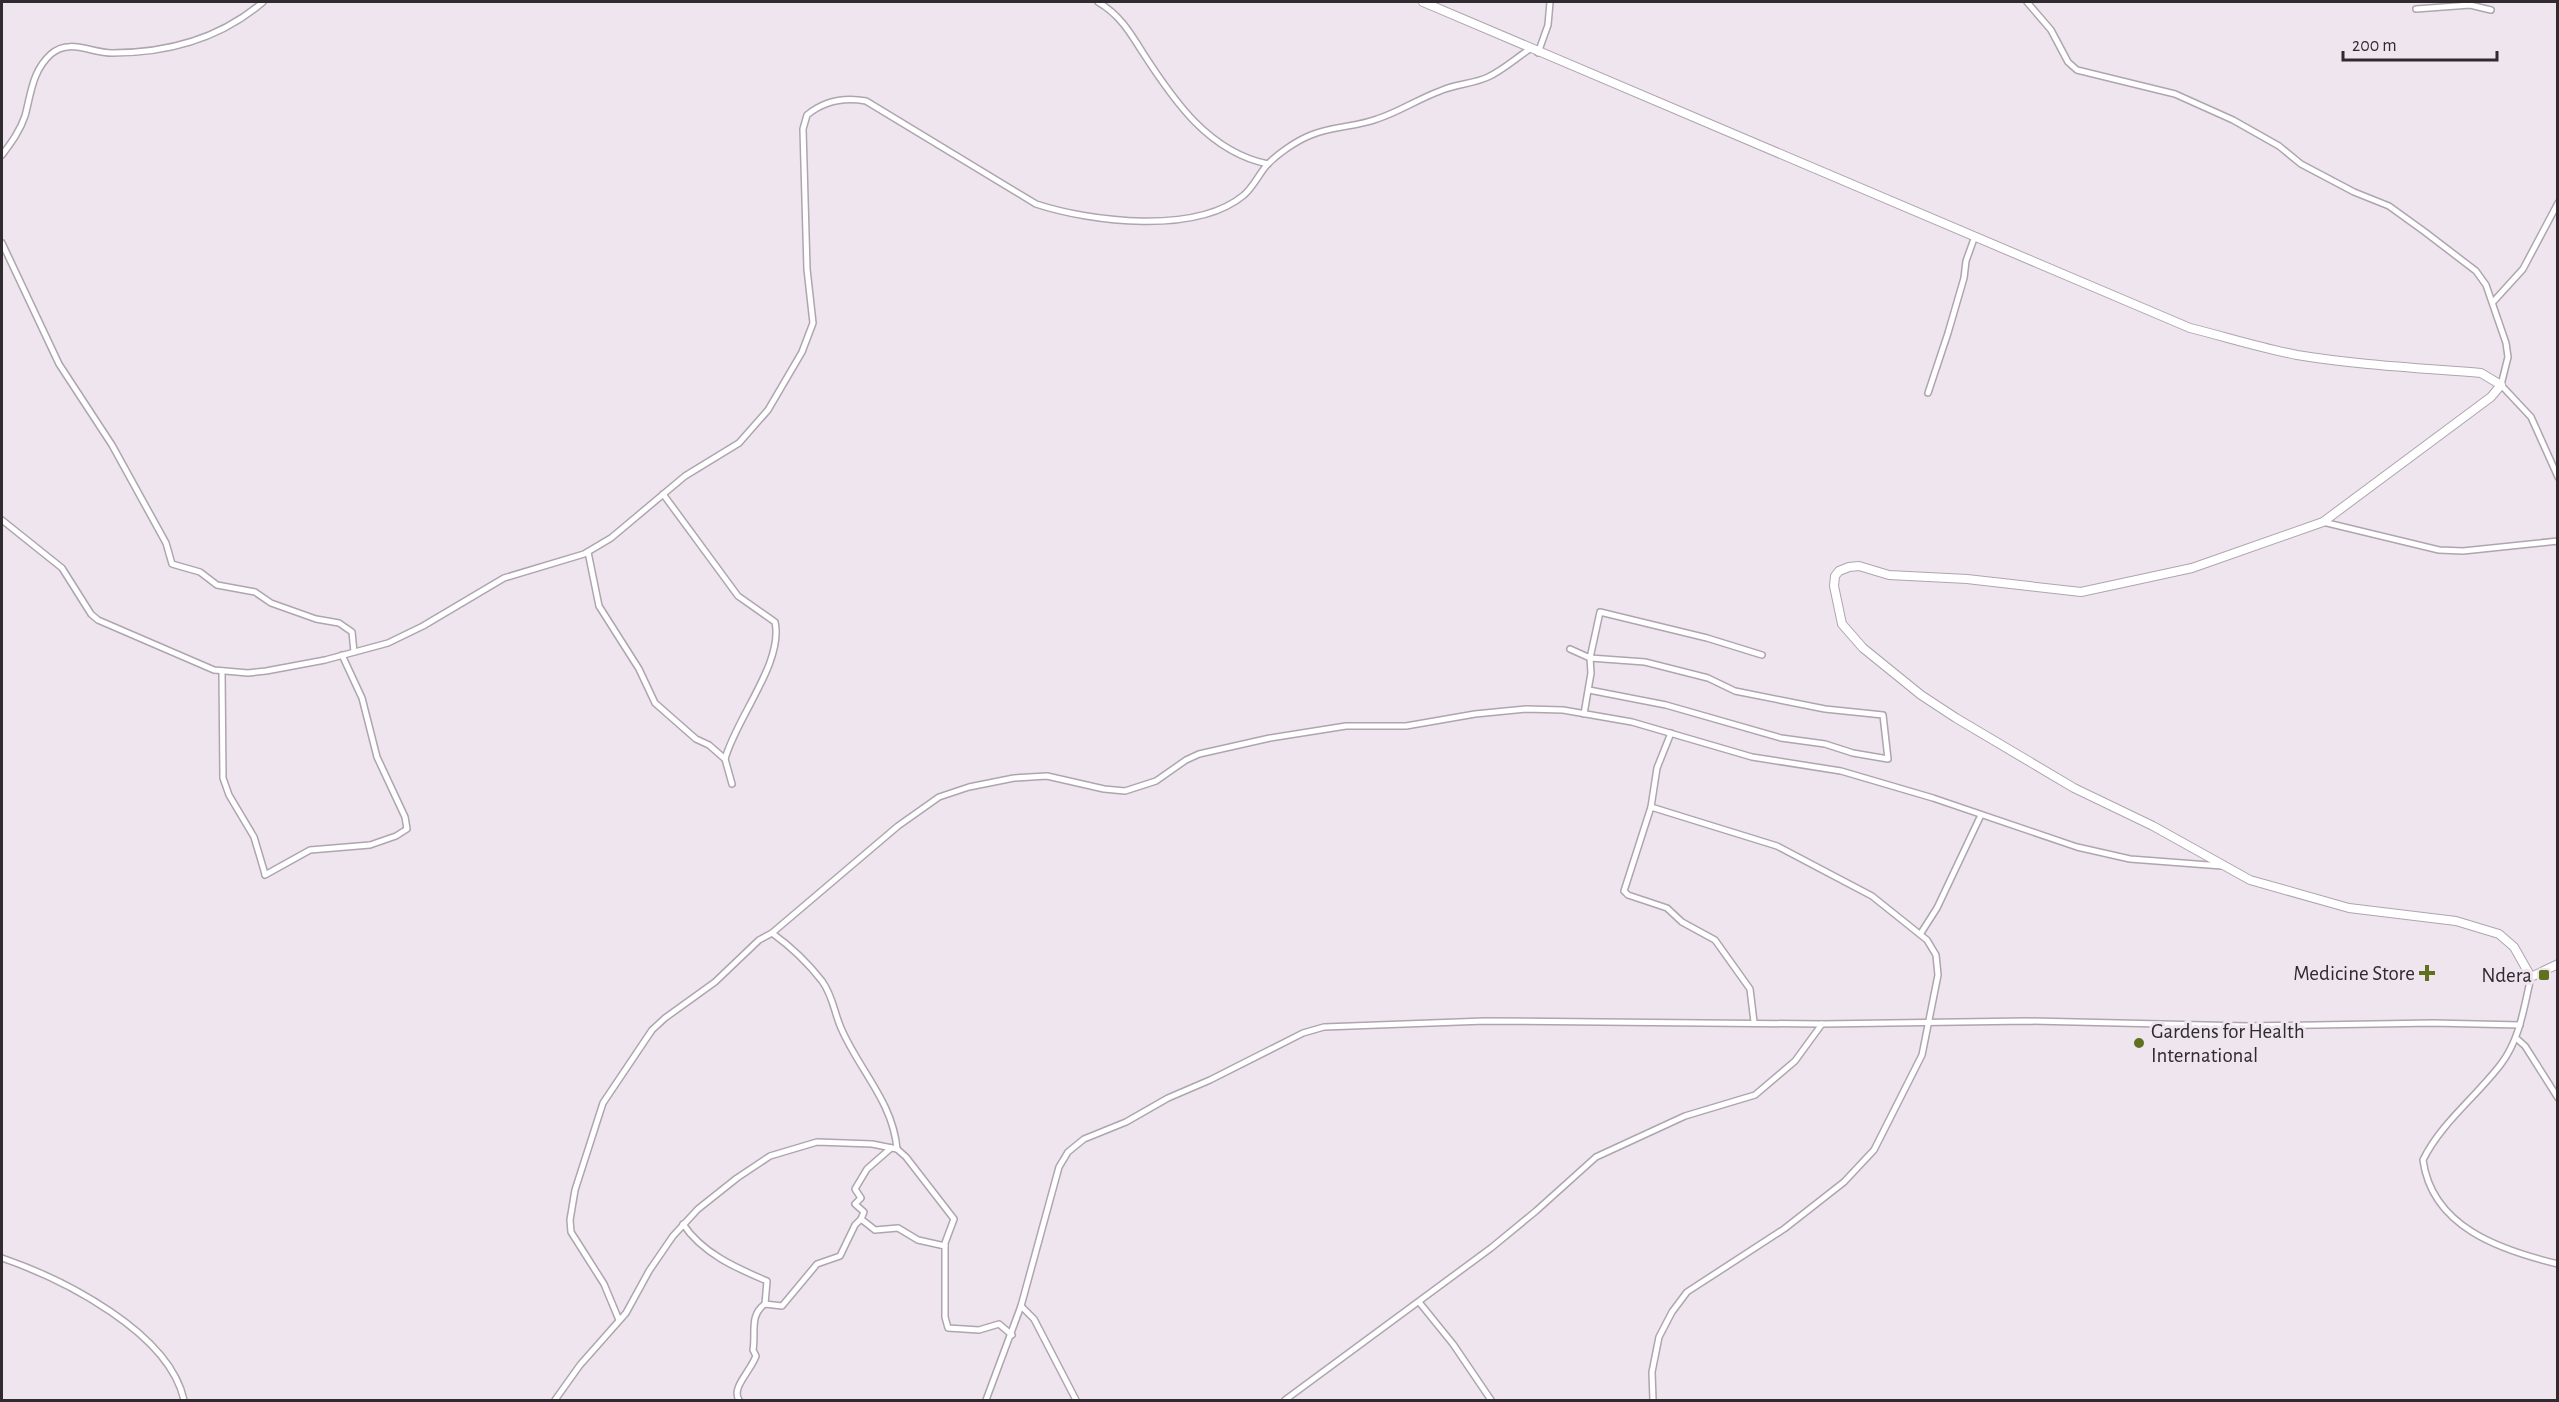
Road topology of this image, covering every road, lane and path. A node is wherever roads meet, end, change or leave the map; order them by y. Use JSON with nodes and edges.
{"nodes":[{"id":1,"x":263,"y":2,"type":"edge"},
{"id":2,"x":1098,"y":2,"type":"edge"},
{"id":3,"x":1423,"y":2,"type":"edge"},
{"id":4,"x":1550,"y":2,"type":"edge"},
{"id":5,"x":2027,"y":2,"type":"edge"},
{"id":6,"x":2416,"y":9,"type":"dead end"},
{"id":7,"x":2491,"y":10,"type":"dead end"},
{"id":8,"x":1530,"y":49,"type":"junction"},
{"id":9,"x":1538,"y":53,"type":"junction"},
{"id":10,"x":2,"y":155,"type":"edge"},
{"id":11,"x":1268,"y":164,"type":"junction"},
{"id":12,"x":2558,"y":203,"type":"edge"},
{"id":13,"x":1975,"y":236,"type":"junction"},
{"id":14,"x":2,"y":243,"type":"edge"},
{"id":15,"x":2493,"y":302,"type":"junction"},
{"id":16,"x":2501,"y":386,"type":"junction"},
{"id":17,"x":1928,"y":393,"type":"dead end"},
{"id":18,"x":2558,"y":477,"type":"edge"},
{"id":19,"x":663,"y":494,"type":"junction"},
{"id":20,"x":2,"y":520,"type":"edge"},
{"id":21,"x":2323,"y":522,"type":"junction"},
{"id":22,"x":2558,"y":541,"type":"edge"},
{"id":23,"x":588,"y":552,"type":"junction"},
{"id":24,"x":1570,"y":649,"type":"dead end"},
{"id":25,"x":354,"y":652,"type":"junction"},
{"id":26,"x":342,"y":655,"type":"junction"},
{"id":27,"x":1762,"y":655,"type":"dead end"},
{"id":28,"x":1590,"y":658,"type":"junction"},
{"id":29,"x":222,"y":671,"type":"junction"},
{"id":30,"x":1589,"y":690,"type":"junction"},
{"id":31,"x":1584,"y":714,"type":"junction"},
{"id":32,"x":1671,"y":733,"type":"junction"},
{"id":33,"x":725,"y":759,"type":"junction"},
{"id":34,"x":732,"y":784,"type":"dead end"},
{"id":35,"x":1651,"y":807,"type":"junction"},
{"id":36,"x":1981,"y":815,"type":"junction"},
{"id":37,"x":2222,"y":866,"type":"junction"},
{"id":38,"x":772,"y":933,"type":"junction"},
{"id":39,"x":1920,"y":933,"type":"junction"},
{"id":40,"x":2558,"y":964,"type":"edge"},
{"id":41,"x":2531,"y":977,"type":"junction"},
{"id":42,"x":1754,"y":1022,"type":"junction"},
{"id":43,"x":1930,"y":1023,"type":"junction"},
{"id":44,"x":1822,"y":1024,"type":"junction"},
{"id":45,"x":2520,"y":1025,"type":"junction"},
{"id":46,"x":2516,"y":1038,"type":"junction"},
{"id":47,"x":2558,"y":1098,"type":"edge"},
{"id":48,"x":894,"y":1149,"type":"junction"},
{"id":49,"x":861,"y":1219,"type":"junction"},
{"id":50,"x":683,"y":1224,"type":"junction"},
{"id":51,"x":945,"y":1246,"type":"junction"},
{"id":52,"x":2,"y":1256,"type":"edge"},
{"id":53,"x":2558,"y":1264,"type":"edge"},
{"id":54,"x":1419,"y":1302,"type":"junction"},
{"id":55,"x":765,"y":1304,"type":"junction"},
{"id":56,"x":1021,"y":1305,"type":"junction"},
{"id":57,"x":619,"y":1320,"type":"junction"},
{"id":58,"x":1011,"y":1335,"type":"junction"},
{"id":59,"x":184,"y":1401,"type":"edge"},
{"id":60,"x":555,"y":1401,"type":"edge"},
{"id":61,"x":739,"y":1401,"type":"edge"},
{"id":62,"x":986,"y":1401,"type":"edge"},
{"id":63,"x":1076,"y":1401,"type":"edge"},
{"id":64,"x":1285,"y":1401,"type":"edge"},
{"id":65,"x":1491,"y":1401,"type":"edge"},
{"id":66,"x":1653,"y":1401,"type":"edge"}],
"edges":[{"from":1,"to":10,"type":"street"},
{"from":2,"to":11,"type":"street"},
{"from":3,"to":8,"type":"main road"},
{"from":4,"to":9,"type":"street"},
{"from":5,"to":15,"type":"street"},
{"from":6,"to":7,"type":"street"},
{"from":8,"to":9,"type":"main road"},
{"from":8,"to":11,"type":"street"},
{"from":9,"to":13,"type":"main road"},
{"from":11,"to":19,"type":"street"},
{"from":12,"to":15,"type":"street"},
{"from":13,"to":16,"type":"main road"},
{"from":13,"to":17,"type":"street"},
{"from":14,"to":25,"type":"street"},
{"from":15,"to":16,"type":"street"},
{"from":16,"to":18,"type":"street"},
{"from":16,"to":21,"type":"main road"},
{"from":19,"to":23,"type":"street"},
{"from":19,"to":33,"type":"street"},
{"from":20,"to":29,"type":"street"},
{"from":21,"to":22,"type":"street"},
{"from":21,"to":37,"type":"main road"},
{"from":23,"to":25,"type":"street"},
{"from":23,"to":33,"type":"street"},
{"from":24,"to":28,"type":"street"},
{"from":25,"to":26,"type":"street"},
{"from":26,"to":29,"type":"street"},
{"from":26,"to":29,"type":"street"},
{"from":27,"to":28,"type":"street"},
{"from":28,"to":30,"type":"street"},
{"from":28,"to":30,"type":"street"},
{"from":30,"to":31,"type":"street"},
{"from":31,"to":32,"type":"street"},
{"from":31,"to":38,"type":"street"},
{"from":32,"to":35,"type":"street"},
{"from":32,"to":36,"type":"street"},
{"from":33,"to":34,"type":"street"},
{"from":35,"to":39,"type":"street"},
{"from":35,"to":42,"type":"street"},
{"from":36,"to":37,"type":"street"},
{"from":36,"to":39,"type":"street"},
{"from":37,"to":41,"type":"main road"},
{"from":38,"to":48,"type":"street"},
{"from":38,"to":57,"type":"street"},
{"from":39,"to":43,"type":"street"},
{"from":40,"to":41,"type":"main road"},
{"from":41,"to":45,"type":"street"},
{"from":42,"to":44,"type":"street"},
{"from":42,"to":56,"type":"street"},
{"from":43,"to":44,"type":"street"},
{"from":43,"to":45,"type":"street"},
{"from":43,"to":66,"type":"street"},
{"from":44,"to":54,"type":"street"},
{"from":45,"to":46,"type":"street"},
{"from":46,"to":47,"type":"street"},
{"from":46,"to":53,"type":"street"},
{"from":48,"to":49,"type":"street"},
{"from":48,"to":50,"type":"street"},
{"from":48,"to":51,"type":"street"},
{"from":49,"to":51,"type":"street"},
{"from":49,"to":55,"type":"street"},
{"from":50,"to":55,"type":"street"},
{"from":50,"to":57,"type":"street"},
{"from":51,"to":58,"type":"street"},
{"from":52,"to":59,"type":"street"},
{"from":54,"to":64,"type":"street"},
{"from":54,"to":65,"type":"street"},
{"from":55,"to":61,"type":"street"},
{"from":56,"to":58,"type":"street"},
{"from":56,"to":63,"type":"street"},
{"from":57,"to":60,"type":"street"},
{"from":58,"to":62,"type":"street"}]}
